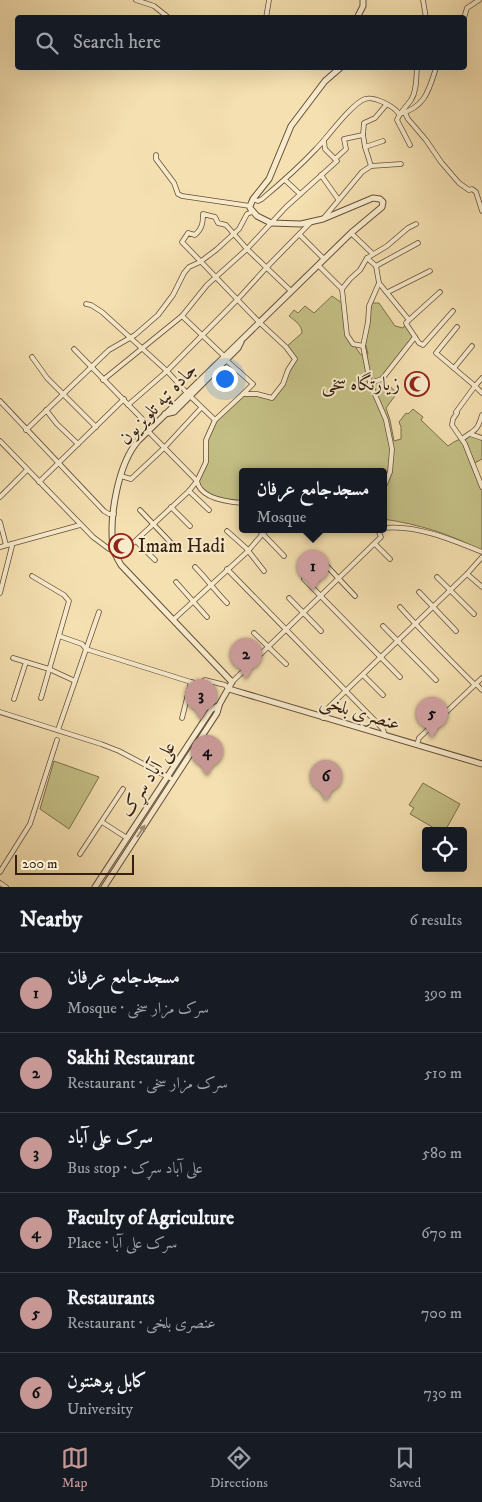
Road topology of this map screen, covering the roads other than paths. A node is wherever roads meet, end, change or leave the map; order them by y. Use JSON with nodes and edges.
{"nodes":[{"id":1,"x":136,"y":0,"type":"edge"},
{"id":2,"x":269,"y":0,"type":"edge"},
{"id":3,"x":363,"y":0,"type":"edge"},
{"id":4,"x":423,"y":0,"type":"edge"},
{"id":5,"x":479,"y":0,"type":"edge"},
{"id":6,"x":165,"y":15,"type":"edge"},
{"id":7,"x":266,"y":15,"type":"edge"},
{"id":8,"x":358,"y":15,"type":"edge"},
{"id":9,"x":426,"y":15,"type":"edge"},
{"id":10,"x":465,"y":15,"type":"edge"},
{"id":11,"x":338,"y":70,"type":"edge"},
{"id":12,"x":417,"y":70,"type":"edge"},
{"id":13,"x":435,"y":70,"type":"edge"},
{"id":14,"x":386,"y":105,"type":"junction"},
{"id":15,"x":405,"y":112,"type":"junction"},
{"id":16,"x":399,"y":114,"type":"junction"},
{"id":17,"x":363,"y":135,"type":"junction"},
{"id":18,"x":324,"y":141,"type":"junction"},
{"id":19,"x":383,"y":141,"type":"dead end"},
{"id":20,"x":410,"y":145,"type":"dead end"},
{"id":21,"x":364,"y":147,"type":"junction"},
{"id":22,"x":156,"y":155,"type":"dead end"},
{"id":23,"x":335,"y":159,"type":"junction"},
{"id":24,"x":401,"y":164,"type":"dead end"},
{"id":25,"x":371,"y":166,"type":"junction"},
{"id":26,"x":321,"y":174,"type":"junction"},
{"id":27,"x":285,"y":180,"type":"junction"},
{"id":28,"x":300,"y":194,"type":"junction"},
{"id":29,"x":253,"y":199,"type":"junction"},
{"id":30,"x":338,"y":199,"type":"junction"},
{"id":31,"x":250,"y":206,"type":"junction"},
{"id":32,"x":482,"y":211,"type":"edge"},
{"id":33,"x":252,"y":212,"type":"junction"},
{"id":34,"x":322,"y":219,"type":"junction"},
{"id":35,"x":271,"y":223,"type":"junction"},
{"id":36,"x":310,"y":223,"type":"junction"},
{"id":37,"x":416,"y":224,"type":"dead end"},
{"id":38,"x":351,"y":233,"type":"junction"},
{"id":39,"x":234,"y":234,"type":"junction"},
{"id":40,"x":300,"y":235,"type":"junction"},
{"id":41,"x":418,"y":242,"type":"dead end"},
{"id":42,"x":247,"y":249,"type":"junction"},
{"id":43,"x":373,"y":254,"type":"junction"},
{"id":44,"x":367,"y":258,"type":"junction"},
{"id":45,"x":324,"y":259,"type":"junction"},
{"id":46,"x":200,"y":262,"type":"junction"},
{"id":47,"x":318,"y":265,"type":"junction"},
{"id":48,"x":376,"y":266,"type":"junction"},
{"id":49,"x":267,"y":267,"type":"junction"},
{"id":50,"x":430,"y":271,"type":"dead end"},
{"id":51,"x":216,"y":277,"type":"junction"},
{"id":52,"x":379,"y":283,"type":"junction"},
{"id":53,"x":342,"y":289,"type":"junction"},
{"id":54,"x":291,"y":291,"type":"junction"},
{"id":55,"x":388,"y":292,"type":"junction"},
{"id":56,"x":440,"y":292,"type":"dead end"},
{"id":57,"x":238,"y":299,"type":"junction"},
{"id":58,"x":86,"y":304,"type":"dead end"},
{"id":59,"x":453,"y":311,"type":"dead end"},
{"id":60,"x":182,"y":316,"type":"junction"},
{"id":61,"x":409,"y":320,"type":"junction"},
{"id":62,"x":259,"y":322,"type":"junction"},
{"id":63,"x":457,"y":327,"type":"dead end"},
{"id":64,"x":202,"y":335,"type":"junction"},
{"id":65,"x":130,"y":337,"type":"junction"},
{"id":66,"x":415,"y":337,"type":"junction"},
{"id":67,"x":363,"y":346,"type":"junction"},
{"id":68,"x":472,"y":346,"type":"dead end"},
{"id":69,"x":143,"y":348,"type":"junction"},
{"id":70,"x":74,"y":349,"type":"dead end"},
{"id":71,"x":32,"y":357,"type":"dead end"},
{"id":72,"x":225,"y":358,"type":"junction"},
{"id":73,"x":91,"y":367,"type":"junction"},
{"id":74,"x":454,"y":368,"type":"junction"},
{"id":75,"x":168,"y":371,"type":"junction"},
{"id":76,"x":482,"y":378,"type":"edge"},
{"id":77,"x":103,"y":380,"type":"junction"},
{"id":78,"x":370,"y":382,"type":"junction"},
{"id":79,"x":475,"y":386,"type":"junction"},
{"id":80,"x":63,"y":394,"type":"junction"},
{"id":81,"x":188,"y":394,"type":"junction"},
{"id":82,"x":243,"y":394,"type":"junction"},
{"id":83,"x":482,"y":394,"type":"edge"},
{"id":84,"x":124,"y":399,"type":"junction"},
{"id":85,"x":0,"y":400,"type":"edge"},
{"id":86,"x":128,"y":405,"type":"junction"},
{"id":87,"x":202,"y":408,"type":"junction"},
{"id":88,"x":46,"y":410,"type":"junction"},
{"id":89,"x":482,"y":415,"type":"edge"},
{"id":90,"x":215,"y":420,"type":"junction"},
{"id":91,"x":96,"y":426,"type":"junction"},
{"id":92,"x":26,"y":430,"type":"junction"},
{"id":93,"x":149,"y":430,"type":"junction"},
{"id":94,"x":469,"y":434,"type":"junction"},
{"id":95,"x":482,"y":438,"type":"edge"},
{"id":96,"x":462,"y":439,"type":"junction"},
{"id":97,"x":0,"y":441,"type":"edge"},
{"id":98,"x":78,"y":444,"type":"junction"},
{"id":99,"x":164,"y":448,"type":"junction"},
{"id":100,"x":59,"y":461,"type":"junction"},
{"id":101,"x":482,"y":468,"type":"edge"},
{"id":102,"x":27,"y":470,"type":"junction"},
{"id":103,"x":475,"y":471,"type":"junction"},
{"id":104,"x":121,"y":476,"type":"junction"},
{"id":105,"x":387,"y":479,"type":"edge"},
{"id":106,"x":197,"y":481,"type":"junction"},
{"id":107,"x":38,"y":482,"type":"junction"},
{"id":108,"x":482,"y":487,"type":"edge"},
{"id":109,"x":189,"y":491,"type":"junction"},
{"id":110,"x":0,"y":497,"type":"edge"},
{"id":111,"x":239,"y":502,"type":"edge"},
{"id":112,"x":171,"y":507,"type":"junction"},
{"id":113,"x":140,"y":510,"type":"dead end"},
{"id":114,"x":209,"y":510,"type":"dead end"},
{"id":115,"x":114,"y":514,"type":"junction"},
{"id":116,"x":0,"y":522,"type":"edge"},
{"id":117,"x":80,"y":524,"type":"junction"},
{"id":118,"x":154,"y":525,"type":"junction"},
{"id":119,"x":190,"y":526,"type":"dead end"},
{"id":120,"x":387,"y":527,"type":"edge"},
{"id":121,"x":227,"y":531,"type":"dead end"},
{"id":122,"x":261,"y":533,"type":"edge"},
{"id":123,"x":264,"y":533,"type":"edge"},
{"id":124,"x":379,"y":533,"type":"edge"},
{"id":125,"x":136,"y":542,"type":"junction"},
{"id":126,"x":12,"y":544,"type":"junction"},
{"id":127,"x":173,"y":544,"type":"dead end"},
{"id":128,"x":375,"y":544,"type":"junction"},
{"id":129,"x":6,"y":545,"type":"junction"},
{"id":130,"x":0,"y":547,"type":"edge"},
{"id":131,"x":113,"y":548,"type":"junction"},
{"id":132,"x":247,"y":552,"type":"junction"},
{"id":133,"x":482,"y":552,"type":"edge"},
{"id":134,"x":284,"y":556,"type":"dead end"},
{"id":135,"x":482,"y":557,"type":"edge"},
{"id":136,"x":117,"y":558,"type":"junction"},
{"id":137,"x":390,"y":559,"type":"dead end"},
{"id":138,"x":155,"y":560,"type":"dead end"},
{"id":139,"x":325,"y":564,"type":"dead end"},
{"id":140,"x":195,"y":567,"type":"dead end"},
{"id":141,"x":227,"y":569,"type":"junction"},
{"id":142,"x":264,"y":571,"type":"dead end"},
{"id":143,"x":467,"y":574,"type":"junction"},
{"id":144,"x":32,"y":576,"type":"dead end"},
{"id":145,"x":437,"y":577,"type":"dead end"},
{"id":146,"x":339,"y":578,"type":"junction"},
{"id":147,"x":304,"y":579,"type":"dead end"},
{"id":148,"x":176,"y":582,"type":"dead end"},
{"id":149,"x":212,"y":584,"type":"junction"},
{"id":150,"x":482,"y":587,"type":"edge"},
{"id":151,"x":450,"y":590,"type":"junction"},
{"id":152,"x":419,"y":592,"type":"dead end"},
{"id":153,"x":0,"y":593,"type":"edge"},
{"id":154,"x":321,"y":596,"type":"junction"},
{"id":155,"x":355,"y":596,"type":"dead end"},
{"id":156,"x":289,"y":598,"type":"dead end"},
{"id":157,"x":193,"y":600,"type":"junction"},
{"id":158,"x":227,"y":603,"type":"dead end"},
{"id":159,"x":400,"y":607,"type":"dead end"},
{"id":160,"x":432,"y":607,"type":"junction"},
{"id":161,"x":99,"y":612,"type":"dead end"},
{"id":162,"x":303,"y":613,"type":"junction"},
{"id":163,"x":474,"y":614,"type":"dead end"},
{"id":164,"x":207,"y":618,"type":"dead end"},
{"id":165,"x":173,"y":620,"type":"junction"},
{"id":166,"x":415,"y":624,"type":"junction"},
{"id":167,"x":382,"y":626,"type":"dead end"},
{"id":168,"x":287,"y":629,"type":"junction"},
{"id":169,"x":456,"y":630,"type":"dead end"},
{"id":170,"x":321,"y":631,"type":"dead end"},
{"id":171,"x":254,"y":633,"type":"dead end"},
{"id":172,"x":59,"y":636,"type":"junction"},
{"id":173,"x":397,"y":641,"type":"junction"},
{"id":174,"x":268,"y":647,"type":"junction"},
{"id":175,"x":86,"y":649,"type":"junction"},
{"id":176,"x":242,"y":655,"type":"dead end"},
{"id":177,"x":381,"y":657,"type":"junction"},
{"id":178,"x":13,"y":658,"type":"dead end"},
{"id":179,"x":26,"y":662,"type":"junction"},
{"id":180,"x":251,"y":664,"type":"junction"},
{"id":181,"x":286,"y":664,"type":"dead end"},
{"id":182,"x":49,"y":670,"type":"junction"},
{"id":183,"x":363,"y":675,"type":"junction"},
{"id":184,"x":400,"y":677,"type":"dead end"},
{"id":185,"x":482,"y":678,"type":"edge"},
{"id":186,"x":436,"y":680,"type":"dead end"},
{"id":187,"x":75,"y":682,"type":"junction"},
{"id":188,"x":191,"y":682,"type":"junction"},
{"id":189,"x":232,"y":682,"type":"junction"},
{"id":190,"x":476,"y":684,"type":"junction"},
{"id":191,"x":229,"y":690,"type":"junction"},
{"id":192,"x":482,"y":690,"type":"edge"},
{"id":193,"x":345,"y":691,"type":"junction"},
{"id":194,"x":383,"y":695,"type":"dead end"},
{"id":195,"x":14,"y":698,"type":"dead end"},
{"id":196,"x":41,"y":698,"type":"dead end"},
{"id":197,"x":219,"y":706,"type":"junction"},
{"id":198,"x":0,"y":712,"type":"edge"},
{"id":199,"x":182,"y":718,"type":"dead end"},
{"id":200,"x":323,"y":718,"type":"junction"},
{"id":201,"x":58,"y":730,"type":"junction"},
{"id":202,"x":385,"y":736,"type":"junction"},
{"id":203,"x":57,"y":740,"type":"dead end"},
{"id":204,"x":417,"y":746,"type":"junction"},
{"id":205,"x":482,"y":764,"type":"edge"},
{"id":206,"x":168,"y":776,"type":"junction"},
{"id":207,"x":174,"y":780,"type":"junction"},
{"id":208,"x":123,"y":789,"type":"dead end"},
{"id":209,"x":102,"y":822,"type":"junction"},
{"id":210,"x":127,"y":838,"type":"junction"},
{"id":211,"x":80,"y":854,"type":"dead end"},
{"id":212,"x":0,"y":872,"type":"edge"},
{"id":213,"x":0,"y":883,"type":"edge"},
{"id":214,"x":97,"y":884,"type":"edge"},
{"id":215,"x":105,"y":886,"type":"edge"},
{"id":216,"x":6,"y":887,"type":"edge"}],
"edges":[{"from":1,"to":6,"type":"street"},
{"from":2,"to":7,"type":"street"},
{"from":3,"to":8,"type":"street"},
{"from":4,"to":9,"type":"street"},
{"from":5,"to":10,"type":"street"},
{"from":11,"to":29,"type":"street"},
{"from":12,"to":16,"type":"street"},
{"from":13,"to":15,"type":"street"},
{"from":14,"to":16,"type":"street"},
{"from":14,"to":17,"type":"street"},
{"from":14,"to":18,"type":"street"},
{"from":15,"to":16,"type":"street"},
{"from":15,"to":32,"type":"street"},
{"from":16,"to":20,"type":"street"},
{"from":17,"to":21,"type":"street"},
{"from":17,"to":23,"type":"street"},
{"from":18,"to":23,"type":"street"},
{"from":18,"to":27,"type":"street"},
{"from":19,"to":21,"type":"street"},
{"from":21,"to":25,"type":"street"},
{"from":22,"to":31,"type":"street"},
{"from":23,"to":26,"type":"street"},
{"from":24,"to":25,"type":"street"},
{"from":25,"to":30,"type":"street"},
{"from":26,"to":28,"type":"street"},
{"from":26,"to":30,"type":"street"},
{"from":27,"to":28,"type":"street"},
{"from":27,"to":29,"type":"street"},
{"from":28,"to":35,"type":"street"},
{"from":29,"to":31,"type":"street"},
{"from":30,"to":34,"type":"street"},
{"from":31,"to":33,"type":"street"},
{"from":33,"to":35,"type":"street"},
{"from":33,"to":39,"type":"street"},
{"from":34,"to":36,"type":"street"},
{"from":34,"to":38,"type":"street"},
{"from":35,"to":36,"type":"street"},
{"from":35,"to":42,"type":"street"},
{"from":36,"to":40,"type":"street"},
{"from":37,"to":43,"type":"street"},
{"from":38,"to":43,"type":"street"},
{"from":38,"to":45,"type":"street"},
{"from":39,"to":42,"type":"street"},
{"from":39,"to":46,"type":"street"},
{"from":39,"to":46,"type":"street"},
{"from":40,"to":45,"type":"street"},
{"from":40,"to":49,"type":"street"},
{"from":41,"to":48,"type":"street"},
{"from":42,"to":49,"type":"street"},
{"from":42,"to":51,"type":"street"},
{"from":43,"to":44,"type":"street"},
{"from":44,"to":48,"type":"street"},
{"from":44,"to":53,"type":"street"},
{"from":45,"to":47,"type":"street"},
{"from":46,"to":51,"type":"street"},
{"from":46,"to":65,"type":"street"},
{"from":47,"to":53,"type":"street"},
{"from":47,"to":54,"type":"street"},
{"from":48,"to":52,"type":"street"},
{"from":49,"to":54,"type":"street"},
{"from":49,"to":57,"type":"street"},
{"from":50,"to":55,"type":"street"},
{"from":51,"to":57,"type":"street"},
{"from":51,"to":60,"type":"street"},
{"from":52,"to":55,"type":"street"},
{"from":52,"to":67,"type":"street"},
{"from":53,"to":67,"type":"street"},
{"from":54,"to":62,"type":"street"},
{"from":55,"to":61,"type":"street"},
{"from":56,"to":61,"type":"street"},
{"from":57,"to":62,"type":"street"},
{"from":57,"to":64,"type":"street"},
{"from":58,"to":65,"type":"street"},
{"from":59,"to":66,"type":"street"},
{"from":60,"to":64,"type":"street"},
{"from":60,"to":69,"type":"street"},
{"from":61,"to":66,"type":"street"},
{"from":62,"to":72,"type":"street","name":"جاده تپه تلویزیون"},
{"from":62,"to":82,"type":"street"},
{"from":63,"to":74,"type":"street"},
{"from":64,"to":72,"type":"street"},
{"from":64,"to":75,"type":"street"},
{"from":65,"to":69,"type":"street"},
{"from":65,"to":73,"type":"street"},
{"from":66,"to":78,"type":"street"},
{"from":67,"to":78,"type":"street"},
{"from":68,"to":74,"type":"street"},
{"from":69,"to":75,"type":"street"},
{"from":69,"to":77,"type":"street"},
{"from":70,"to":73,"type":"street"},
{"from":71,"to":80,"type":"street"},
{"from":72,"to":81,"type":"street","name":"جاده تپه تلویزیون"},
{"from":72,"to":82,"type":"street"},
{"from":73,"to":77,"type":"street"},
{"from":73,"to":80,"type":"street"},
{"from":74,"to":79,"type":"street"},
{"from":75,"to":81,"type":"street"},
{"from":75,"to":86,"type":"street"},
{"from":76,"to":79,"type":"street"},
{"from":77,"to":84,"type":"street"},
{"from":78,"to":105,"type":"street"},
{"from":79,"to":83,"type":"street"},
{"from":79,"to":96,"type":"street"},
{"from":80,"to":88,"type":"street"},
{"from":80,"to":91,"type":"street"},
{"from":81,"to":87,"type":"street"},
{"from":81,"to":93,"type":"street","name":"جاده تپه تلویزیون"},
{"from":82,"to":90,"type":"street"},
{"from":84,"to":86,"type":"street"},
{"from":84,"to":91,"type":"street"},
{"from":85,"to":92,"type":"street"},
{"from":86,"to":93,"type":"street"},
{"from":87,"to":90,"type":"street"},
{"from":87,"to":99,"type":"street"},
{"from":88,"to":92,"type":"street"},
{"from":88,"to":98,"type":"street"},
{"from":89,"to":94,"type":"street"},
{"from":90,"to":106,"type":"street"},
{"from":91,"to":98,"type":"street"},
{"from":92,"to":100,"type":"street"},
{"from":93,"to":99,"type":"street"},
{"from":93,"to":104,"type":"street","name":"جاده تپه تلویزیون"},
{"from":94,"to":95,"type":"street"},
{"from":94,"to":96,"type":"street"},
{"from":96,"to":103,"type":"street"},
{"from":97,"to":102,"type":"street"},
{"from":98,"to":100,"type":"street"},
{"from":99,"to":104,"type":"street"},
{"from":99,"to":106,"type":"street"},
{"from":100,"to":107,"type":"street"},
{"from":100,"to":115,"type":"street"},
{"from":101,"to":103,"type":"street"},
{"from":102,"to":107,"type":"street"},
{"from":102,"to":110,"type":"street"},
{"from":103,"to":108,"type":"street"},
{"from":104,"to":115,"type":"street","name":"جاده تپه تلویزیون"},
{"from":106,"to":109,"type":"street"},
{"from":106,"to":111,"type":"street"},
{"from":107,"to":117,"type":"street"},
{"from":109,"to":112,"type":"street"},
{"from":109,"to":114,"type":"street"},
{"from":112,"to":118,"type":"street"},
{"from":112,"to":119,"type":"street"},
{"from":113,"to":118,"type":"street"},
{"from":115,"to":131,"type":"street","name":"جاده تپه تلویزیون"},
{"from":116,"to":129,"type":"street"},
{"from":117,"to":126,"type":"street"},
{"from":117,"to":131,"type":"street"},
{"from":118,"to":125,"type":"street"},
{"from":118,"to":127,"type":"street"},
{"from":120,"to":133,"type":"street"},
{"from":121,"to":132,"type":"street"},
{"from":122,"to":132,"type":"street"},
{"from":123,"to":134,"type":"street"},
{"from":124,"to":128,"type":"street"},
{"from":125,"to":136,"type":"street"},
{"from":125,"to":138,"type":"street"},
{"from":126,"to":129,"type":"street"},
{"from":126,"to":153,"type":"street"},
{"from":128,"to":137,"type":"street"},
{"from":128,"to":146,"type":"street"},
{"from":129,"to":130,"type":"street"},
{"from":131,"to":136,"type":"street","name":"جاده تپه تلویزیون"},
{"from":132,"to":141,"type":"street"},
{"from":132,"to":142,"type":"street"},
{"from":135,"to":143,"type":"street"},
{"from":136,"to":165,"type":"street","name":"جاده تپه تلویزیون"},
{"from":139,"to":146,"type":"street"},
{"from":140,"to":149,"type":"street"},
{"from":141,"to":149,"type":"street"},
{"from":141,"to":168,"type":"street"},
{"from":143,"to":150,"type":"street"},
{"from":143,"to":151,"type":"street"},
{"from":144,"to":172,"type":"street"},
{"from":145,"to":151,"type":"street"},
{"from":146,"to":154,"type":"street"},
{"from":146,"to":155,"type":"street"},
{"from":147,"to":154,"type":"street"},
{"from":148,"to":157,"type":"street"},
{"from":149,"to":157,"type":"street"},
{"from":149,"to":158,"type":"street"},
{"from":151,"to":160,"type":"street"},
{"from":151,"to":163,"type":"street"},
{"from":152,"to":160,"type":"street"},
{"from":154,"to":162,"type":"street"},
{"from":154,"to":177,"type":"street"},
{"from":156,"to":162,"type":"street"},
{"from":157,"to":164,"type":"street"},
{"from":157,"to":165,"type":"street"},
{"from":159,"to":166,"type":"street"},
{"from":160,"to":166,"type":"street"},
{"from":160,"to":169,"type":"street"},
{"from":161,"to":175,"type":"street"},
{"from":162,"to":168,"type":"street"},
{"from":162,"to":170,"type":"street"},
{"from":165,"to":189,"type":"street","name":"جاده تپه تلویزیون"},
{"from":166,"to":173,"type":"street"},
{"from":166,"to":190,"type":"street"},
{"from":167,"to":173,"type":"street"},
{"from":168,"to":174,"type":"street"},
{"from":168,"to":193,"type":"street"},
{"from":171,"to":174,"type":"street"},
{"from":172,"to":175,"type":"street"},
{"from":172,"to":182,"type":"street"},
{"from":173,"to":177,"type":"street"},
{"from":173,"to":186,"type":"street"},
{"from":174,"to":180,"type":"street"},
{"from":174,"to":181,"type":"street"},
{"from":175,"to":187,"type":"street"},
{"from":175,"to":188,"type":"street"},
{"from":176,"to":180,"type":"street"},
{"from":177,"to":183,"type":"street"},
{"from":177,"to":184,"type":"street"},
{"from":178,"to":179,"type":"street"},
{"from":179,"to":182,"type":"street"},
{"from":179,"to":195,"type":"street"},
{"from":180,"to":189,"type":"street"},
{"from":182,"to":187,"type":"street"},
{"from":182,"to":196,"type":"street"},
{"from":183,"to":193,"type":"street"},
{"from":183,"to":194,"type":"street"},
{"from":185,"to":190,"type":"street"},
{"from":187,"to":201,"type":"street"},
{"from":188,"to":191,"type":"street"},
{"from":188,"to":199,"type":"street"},
{"from":189,"to":191,"type":"street","name":"علی آباد سړک"},
{"from":190,"to":192,"type":"street"},
{"from":190,"to":204,"type":"street"},
{"from":191,"to":197,"type":"street","name":"علی آباد سړک"},
{"from":191,"to":200,"type":"street","name":"عنصری بلخی"},
{"from":193,"to":200,"type":"street"},
{"from":193,"to":202,"type":"street"},
{"from":197,"to":206,"type":"street","name":"علی آباد سړک"},
{"from":197,"to":207,"type":"street"},
{"from":198,"to":201,"type":"street"},
{"from":200,"to":202,"type":"street","name":"عنصری بلخی"},
{"from":201,"to":206,"type":"street"},
{"from":202,"to":204,"type":"street","name":"عنصری بلخی"},
{"from":203,"to":212,"type":"street"},
{"from":204,"to":205,"type":"street","name":"عنصری بلخی"},
{"from":206,"to":207,"type":"street"},
{"from":206,"to":210,"type":"street","name":"علی آباد سړک"},
{"from":215,"to":207,"type":"street","one_way":true},
{"from":208,"to":209,"type":"street"},
{"from":209,"to":210,"type":"street"},
{"from":209,"to":211,"type":"street"},
{"from":210,"to":214,"type":"street","name":"علی آباد سړک"},
{"from":213,"to":216,"type":"street"},
{"from":214,"to":215,"type":"street"}]}
